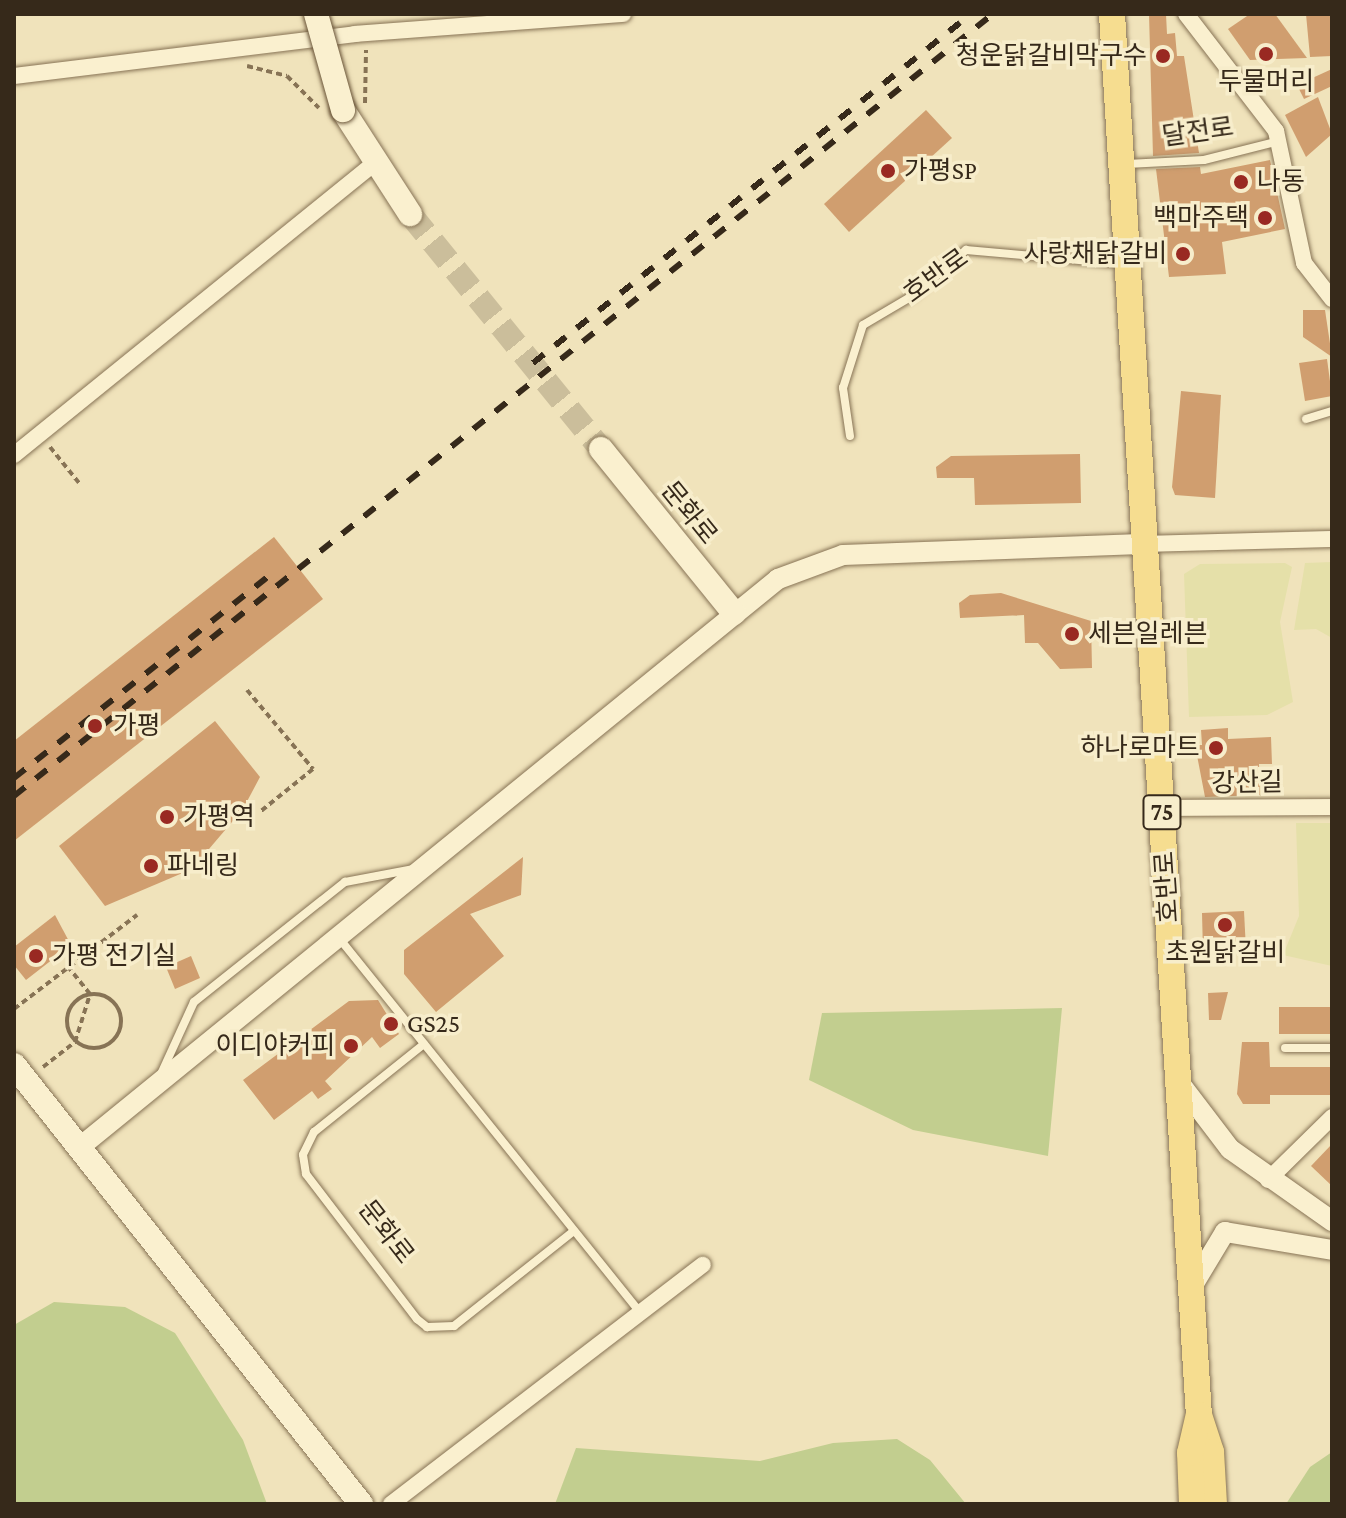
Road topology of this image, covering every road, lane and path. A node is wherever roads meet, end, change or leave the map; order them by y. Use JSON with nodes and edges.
{"nodes":[{"id":1,"x":316,"y":14,"type":"edge"},
{"id":2,"x":623,"y":14,"type":"edge"},
{"id":3,"x":1112,"y":14,"type":"edge"},
{"id":4,"x":1186,"y":14,"type":"edge"},
{"id":5,"x":382,"y":31,"type":"junction"},
{"id":6,"x":230,"y":65,"type":"dead end"},
{"id":7,"x":14,"y":76,"type":"edge"},
{"id":8,"x":343,"y":110,"type":"junction"},
{"id":9,"x":1281,"y":141,"type":"junction"},
{"id":10,"x":373,"y":164,"type":"junction"},
{"id":11,"x":1122,"y":164,"type":"junction"},
{"id":12,"x":410,"y":214,"type":"tunnel mouth"},
{"id":13,"x":1128,"y":265,"type":"junction"},
{"id":14,"x":1332,"y":299,"type":"edge"},
{"id":15,"x":1332,"y":411,"type":"edge"},
{"id":16,"x":1306,"y":419,"type":"dead end"},
{"id":17,"x":39,"y":434,"type":"junction"},
{"id":18,"x":850,"y":436,"type":"dead end"},
{"id":19,"x":601,"y":449,"type":"tunnel mouth"},
{"id":20,"x":14,"y":455,"type":"edge"},
{"id":21,"x":79,"y":483,"type":"dead end"},
{"id":22,"x":1332,"y":539,"type":"edge"},
{"id":23,"x":1141,"y":544,"type":"junction"},
{"id":24,"x":734,"y":613,"type":"junction"},
{"id":25,"x":247,"y":690,"type":"dead end"},
{"id":26,"x":1332,"y":807,"type":"edge"},
{"id":27,"x":1162,"y":808,"type":"junction"},
{"id":28,"x":261,"y":811,"type":"dead end"},
{"id":29,"x":427,"y":866,"type":"junction"},
{"id":30,"x":137,"y":915,"type":"dead end"},
{"id":31,"x":339,"y":937,"type":"junction"},
{"id":32,"x":69,"y":968,"type":"junction"},
{"id":33,"x":90,"y":994,"type":"junction"},
{"id":34,"x":14,"y":1009,"type":"edge"},
{"id":35,"x":75,"y":1042,"type":"junction"},
{"id":36,"x":424,"y":1044,"type":"junction"},
{"id":37,"x":1285,"y":1048,"type":"dead end"},
{"id":38,"x":1332,"y":1048,"type":"edge"},
{"id":39,"x":20,"y":1072,"type":"edge"},
{"id":40,"x":1179,"y":1082,"type":"junction"},
{"id":41,"x":155,"y":1086,"type":"junction"},
{"id":42,"x":1332,"y":1117,"type":"edge"},
{"id":43,"x":80,"y":1147,"type":"junction"},
{"id":44,"x":1268,"y":1180,"type":"junction"},
{"id":45,"x":1332,"y":1221,"type":"edge"},
{"id":46,"x":574,"y":1231,"type":"junction"},
{"id":47,"x":1332,"y":1250,"type":"edge"},
{"id":48,"x":703,"y":1265,"type":"dead end"},
{"id":49,"x":1193,"y":1285,"type":"junction"},
{"id":50,"x":640,"y":1313,"type":"junction"},
{"id":51,"x":1199,"y":1415,"type":"junction"},
{"id":52,"x":1211,"y":1452,"type":"junction"},
{"id":53,"x":361,"y":1504,"type":"edge"},
{"id":54,"x":391,"y":1504,"type":"edge"},
{"id":55,"x":1192,"y":1504,"type":"edge"},
{"id":56,"x":1214,"y":1504,"type":"edge"},
{"id":57,"x":1226,"y":1504,"type":"edge"}],
"edges":[{"from":1,"to":8,"type":"main road","bridge":true},
{"from":2,"to":5,"type":"street"},
{"from":3,"to":11,"type":"main road","name":"호반로","number":"75"},
{"from":4,"to":9,"type":"street","name":"달전로"},
{"from":5,"to":7,"type":"street"},
{"from":5,"to":8,"type":"path"},
{"from":6,"to":8,"type":"path"},
{"from":8,"to":10,"type":"main road"},
{"from":9,"to":11,"type":"lane","name":"달전로"},
{"from":9,"to":14,"type":"street","name":"달전로"},
{"from":10,"to":12,"type":"main road"},
{"from":10,"to":17,"type":"street"},
{"from":11,"to":13,"type":"main road","name":"호반로","number":"75"},
{"from":13,"to":18,"type":"lane","name":"호반로"},
{"from":13,"to":23,"type":"main road","name":"호반로","number":"75"},
{"from":15,"to":16,"type":"lane"},
{"from":17,"to":20,"type":"street"},
{"from":17,"to":21,"type":"path"},
{"from":19,"to":24,"type":"main road","name":"문화로"},
{"from":22,"to":23,"type":"street"},
{"from":23,"to":24,"type":"street"},
{"from":23,"to":27,"type":"main road","name":"호반로","number":"75"},
{"from":24,"to":29,"type":"street"},
{"from":25,"to":28,"type":"path"},
{"from":26,"to":27,"type":"street","name":"강산길"},
{"from":27,"to":40,"type":"main road","name":"호반로","number":"75"},
{"from":29,"to":31,"type":"street"},
{"from":29,"to":41,"type":"lane"},
{"from":30,"to":32,"type":"path"},
{"from":31,"to":36,"type":"lane"},
{"from":31,"to":41,"type":"street"},
{"from":32,"to":33,"type":"path"},
{"from":32,"to":34,"type":"path"},
{"from":33,"to":35,"type":"path"},
{"from":33,"to":35,"type":"path"},
{"from":33,"to":35,"type":"path"},
{"from":35,"to":39,"type":"path"},
{"from":36,"to":46,"type":"lane"},
{"from":36,"to":46,"type":"lane","name":"문화로"},
{"from":37,"to":38,"type":"lane"},
{"from":39,"to":43,"type":"main road"},
{"from":40,"to":44,"type":"street"},
{"from":40,"to":49,"type":"main road","name":"호반로","number":"75"},
{"from":41,"to":43,"type":"street"},
{"from":42,"to":44,"type":"street"},
{"from":43,"to":53,"type":"main road"},
{"from":44,"to":45,"type":"street"},
{"from":46,"to":50,"type":"lane"},
{"from":47,"to":49,"type":"street"},
{"from":48,"to":50,"type":"street"},
{"from":49,"to":51,"type":"main road","name":"호반로","number":"75"},
{"from":50,"to":54,"type":"street"},
{"from":51,"to":52,"type":"main road","name":"호반로","number":"75"},
{"from":51,"to":55,"type":"main road","name":"호반로","number":"75"},
{"from":52,"to":56,"type":"main road","name":"호반로","number":"75"},
{"from":52,"to":57,"type":"street","name":"호반로"}]}
